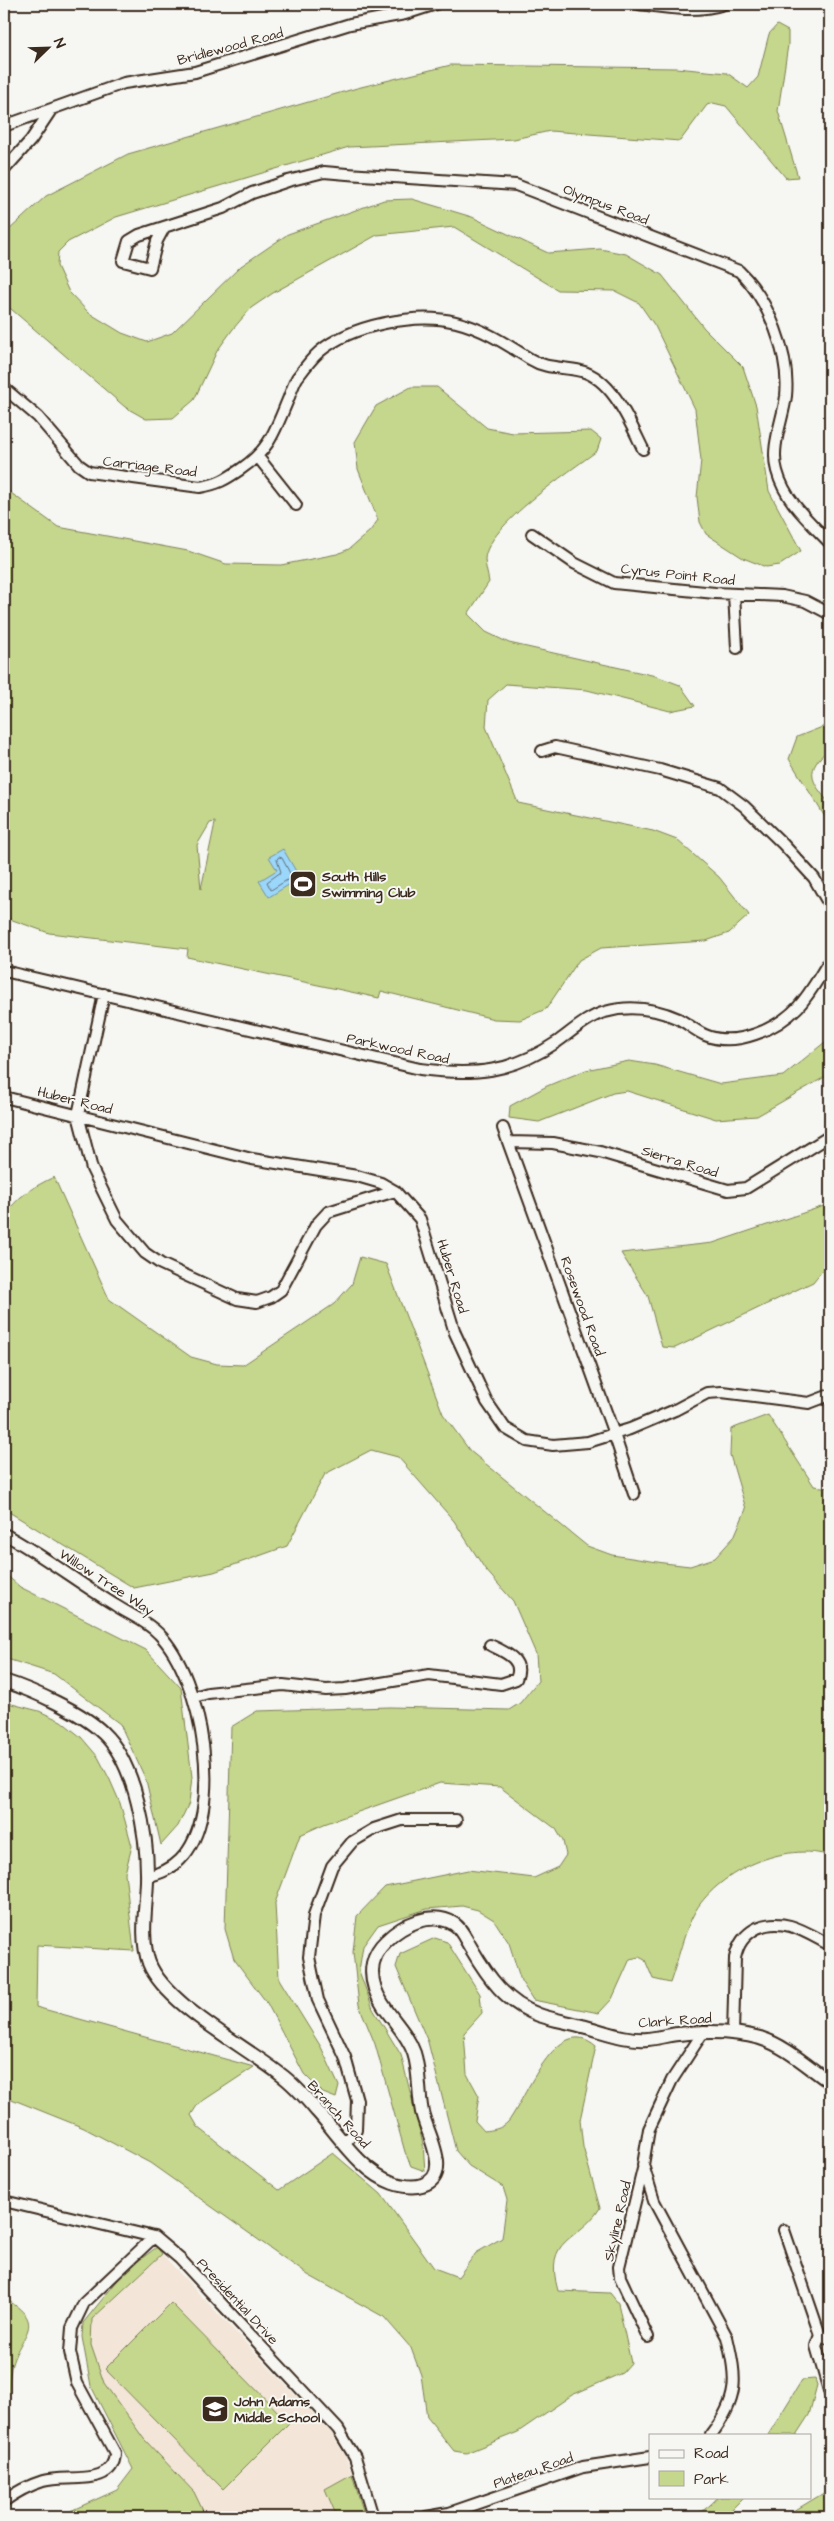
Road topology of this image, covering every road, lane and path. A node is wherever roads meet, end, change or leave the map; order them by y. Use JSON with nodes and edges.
{"nodes":[{"id":1,"x":436,"y":4,"type":"edge"},
{"id":2,"x":639,"y":4,"type":"edge"},
{"id":3,"x":724,"y":4,"type":"edge"},
{"id":4,"x":51,"y":110,"type":"junction"},
{"id":5,"x":4,"y":126,"type":"edge"},
{"id":6,"x":4,"y":170,"type":"edge"},
{"id":7,"x":164,"y":228,"type":"junction"},
{"id":8,"x":4,"y":388,"type":"edge"},
{"id":9,"x":643,"y":449,"type":"dead end"},
{"id":10,"x":258,"y":457,"type":"junction"},
{"id":11,"x":296,"y":505,"type":"dead end"},
{"id":12,"x":532,"y":534,"type":"dead end"},
{"id":13,"x":830,"y":543,"type":"edge"},
{"id":14,"x":734,"y":594,"type":"junction"},
{"id":15,"x":830,"y":614,"type":"edge"},
{"id":16,"x":737,"y":648,"type":"dead end"},
{"id":17,"x":542,"y":751,"type":"dead end"},
{"id":18,"x":830,"y":906,"type":"edge"},
{"id":19,"x":830,"y":960,"type":"edge"},
{"id":20,"x":4,"y":971,"type":"edge"},
{"id":21,"x":104,"y":994,"type":"junction"},
{"id":22,"x":5,"y":1099,"type":"edge"},
{"id":23,"x":78,"y":1115,"type":"junction"},
{"id":24,"x":503,"y":1128,"type":"dead end"},
{"id":25,"x":830,"y":1136,"type":"edge"},
{"id":26,"x":509,"y":1142,"type":"junction"},
{"id":27,"x":395,"y":1191,"type":"junction"},
{"id":28,"x":830,"y":1395,"type":"edge"},
{"id":29,"x":614,"y":1434,"type":"junction"},
{"id":30,"x":634,"y":1494,"type":"dead end"},
{"id":31,"x":4,"y":1534,"type":"edge"},
{"id":32,"x":490,"y":1645,"type":"dead end"},
{"id":33,"x":4,"y":1681,"type":"edge"},
{"id":34,"x":194,"y":1697,"type":"junction"},
{"id":35,"x":456,"y":1820,"type":"dead end"},
{"id":36,"x":147,"y":1877,"type":"junction"},
{"id":37,"x":830,"y":1945,"type":"edge"},
{"id":38,"x":541,"y":2016,"type":"joint"},
{"id":39,"x":704,"y":2031,"type":"junction"},
{"id":40,"x":733,"y":2034,"type":"junction"},
{"id":41,"x":830,"y":2082,"type":"edge"},
{"id":42,"x":345,"y":2143,"type":"junction"},
{"id":43,"x":643,"y":2165,"type":"junction"},
{"id":44,"x":4,"y":2202,"type":"edge"},
{"id":45,"x":784,"y":2230,"type":"dead end"},
{"id":46,"x":154,"y":2237,"type":"junction"},
{"id":47,"x":820,"y":2335,"type":"junction"},
{"id":48,"x":648,"y":2337,"type":"dead end"},
{"id":49,"x":830,"y":2339,"type":"edge"},
{"id":50,"x":830,"y":2394,"type":"edge"},
{"id":51,"x":712,"y":2434,"type":"edge"},
{"id":52,"x":649,"y":2458,"type":"edge"},
{"id":53,"x":4,"y":2501,"type":"edge"},
{"id":54,"x":373,"y":2517,"type":"edge"},
{"id":55,"x":426,"y":2517,"type":"edge"}],
"edges":[{"from":1,"to":4,"type":"street","name":"Bridlewood Road"},
{"from":2,"to":3,"type":"street"},
{"from":4,"to":5,"type":"street","name":"Bridlewood Road"},
{"from":4,"to":6,"type":"street"},
{"from":7,"to":7,"type":"street","name":"Olympus Road"},
{"from":7,"to":13,"type":"street","name":"Olympus Road"},
{"from":8,"to":10,"type":"street","name":"Carriage Road"},
{"from":9,"to":10,"type":"street"},
{"from":10,"to":11,"type":"street"},
{"from":12,"to":14,"type":"street","name":"Cyrus Point Road"},
{"from":14,"to":15,"type":"street","name":"Cyrus Point Road"},
{"from":14,"to":16,"type":"street"},
{"from":17,"to":18,"type":"street"},
{"from":19,"to":21,"type":"street","name":"Parkwood Road"},
{"from":20,"to":21,"type":"street","name":"Parkwood Road"},
{"from":21,"to":23,"type":"street"},
{"from":22,"to":23,"type":"street","name":"Huber Road"},
{"from":23,"to":27,"type":"street","name":"Huber Road"},
{"from":23,"to":27,"type":"street"},
{"from":24,"to":26,"type":"street","name":"Rosewood Road"},
{"from":25,"to":26,"type":"street","name":"Sierra Road"},
{"from":26,"to":29,"type":"street","name":"Rosewood Road"},
{"from":27,"to":29,"type":"street","name":"Huber Road"},
{"from":28,"to":29,"type":"street","name":"Huber Road"},
{"from":29,"to":30,"type":"street","name":"Rosewood Road"},
{"from":31,"to":34,"type":"street","name":"Willow Tree Way"},
{"from":32,"to":34,"type":"street"},
{"from":33,"to":36,"type":"street","name":"Branch Road"},
{"from":34,"to":36,"type":"street","name":"Willow Tree Way"},
{"from":35,"to":42,"type":"street"},
{"from":36,"to":42,"type":"street","name":"Branch Road"},
{"from":37,"to":40,"type":"street"},
{"from":38,"to":39,"type":"street","name":"Clark Road"},
{"from":38,"to":42,"type":"street","name":"Branch Road"},
{"from":39,"to":40,"type":"street","name":"Clark Road"},
{"from":39,"to":43,"type":"street","name":"Skyline Road"},
{"from":40,"to":41,"type":"street","name":"Clark Road"},
{"from":43,"to":48,"type":"street","name":"Skyline Road"},
{"from":43,"to":51,"type":"street","name":"Skyline Road"},
{"from":44,"to":46,"type":"street","name":"Presidential Drive"},
{"from":45,"to":47,"type":"street"},
{"from":46,"to":53,"type":"street"},
{"from":46,"to":54,"type":"street","name":"Presidential Drive"},
{"from":47,"to":49,"type":"street"},
{"from":47,"to":50,"type":"street"},
{"from":52,"to":55,"type":"street","name":"Plateau Road"}]}
